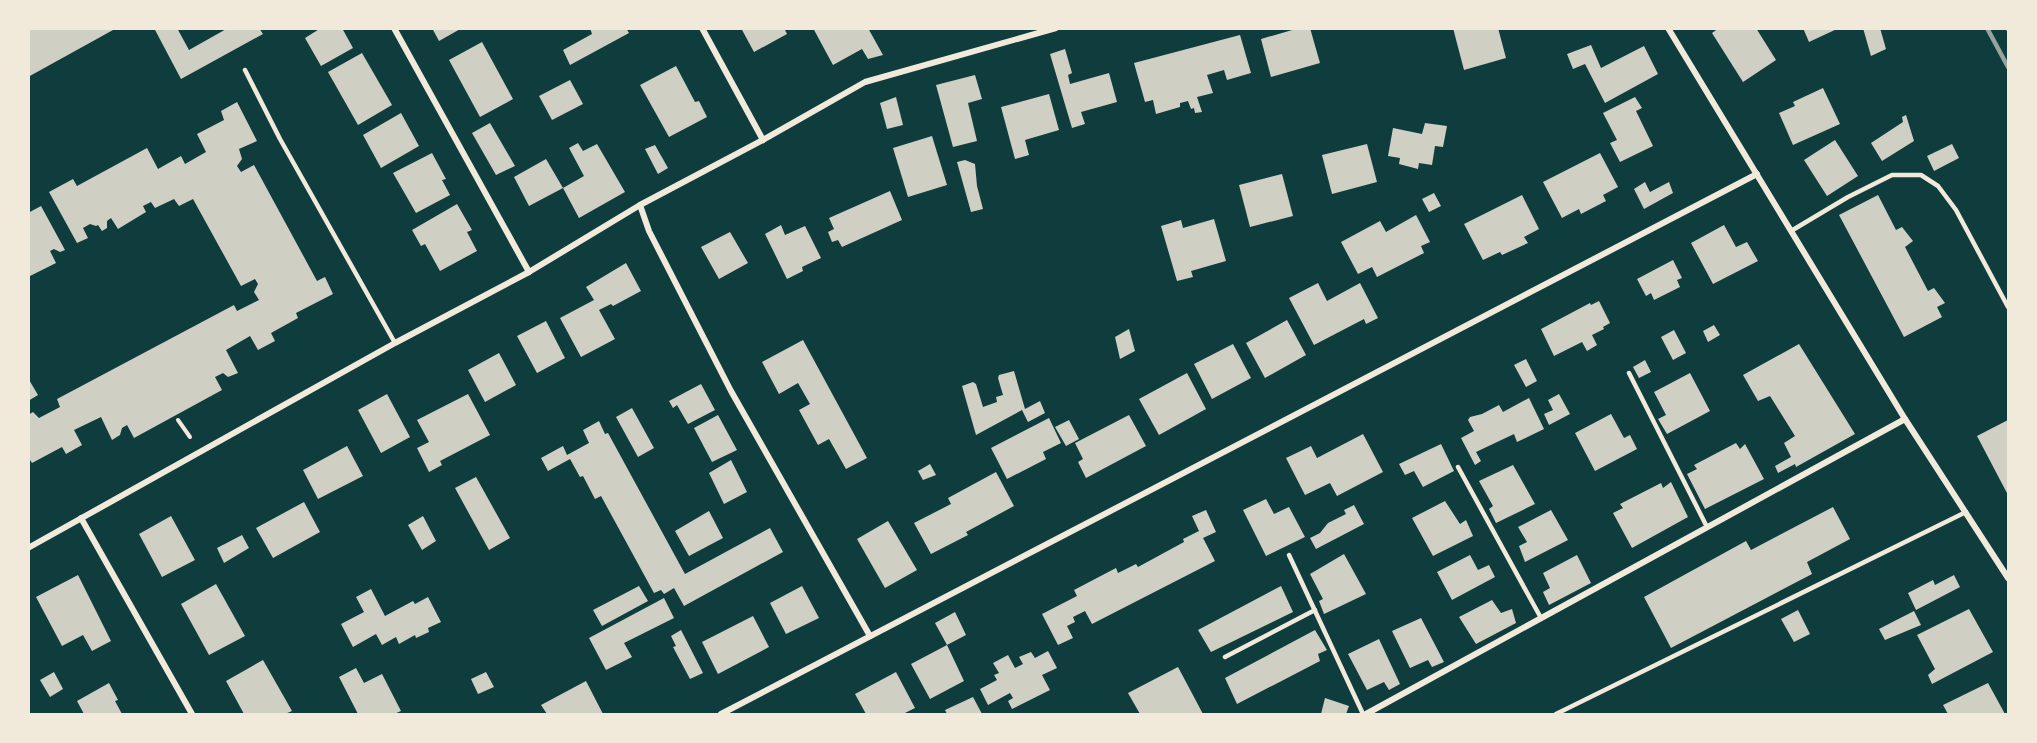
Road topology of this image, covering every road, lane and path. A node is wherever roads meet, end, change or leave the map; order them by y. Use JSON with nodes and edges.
{"nodes":[{"id":1,"x":394,"y":28,"type":"edge"},
{"id":2,"x":702,"y":28,"type":"edge"},
{"id":3,"x":1056,"y":28,"type":"edge"},
{"id":4,"x":1668,"y":28,"type":"edge"},
{"id":5,"x":245,"y":70,"type":"dead end"},
{"id":6,"x":763,"y":140,"type":"junction"},
{"id":7,"x":1757,"y":174,"type":"junction"},
{"id":8,"x":640,"y":205,"type":"junction"},
{"id":9,"x":1791,"y":231,"type":"junction"},
{"id":10,"x":529,"y":272,"type":"junction"},
{"id":11,"x":2008,"y":307,"type":"edge"},
{"id":12,"x":394,"y":343,"type":"junction"},
{"id":13,"x":1629,"y":373,"type":"dead end"},
{"id":14,"x":1905,"y":419,"type":"junction"},
{"id":15,"x":1458,"y":467,"type":"dead end"},
{"id":16,"x":1966,"y":512,"type":"junction"},
{"id":17,"x":81,"y":518,"type":"junction"},
{"id":18,"x":1707,"y":527,"type":"junction"},
{"id":19,"x":28,"y":548,"type":"edge"},
{"id":20,"x":1289,"y":555,"type":"dead end"},
{"id":21,"x":2008,"y":578,"type":"edge"},
{"id":22,"x":1315,"y":610,"type":"junction"},
{"id":23,"x":1541,"y":618,"type":"junction"},
{"id":24,"x":870,"y":636,"type":"junction"},
{"id":25,"x":1225,"y":657,"type":"dead end"},
{"id":26,"x":192,"y":714,"type":"edge"},
{"id":27,"x":721,"y":714,"type":"edge"},
{"id":28,"x":1364,"y":714,"type":"edge"},
{"id":29,"x":1556,"y":714,"type":"edge"}],
"edges":[{"from":1,"to":10,"type":"street"},
{"from":2,"to":6,"type":"street"},
{"from":3,"to":6,"type":"street"},
{"from":4,"to":7,"type":"street"},
{"from":5,"to":12,"type":"lane"},
{"from":6,"to":8,"type":"street"},
{"from":7,"to":9,"type":"street"},
{"from":7,"to":24,"type":"street"},
{"from":8,"to":10,"type":"street"},
{"from":8,"to":24,"type":"street"},
{"from":9,"to":11,"type":"lane"},
{"from":9,"to":14,"type":"street"},
{"from":10,"to":12,"type":"street"},
{"from":12,"to":17,"type":"street"},
{"from":13,"to":18,"type":"lane"},
{"from":14,"to":16,"type":"street"},
{"from":14,"to":18,"type":"street"},
{"from":15,"to":23,"type":"lane"},
{"from":16,"to":21,"type":"street"},
{"from":16,"to":29,"type":"lane"},
{"from":17,"to":19,"type":"street"},
{"from":17,"to":26,"type":"street"},
{"from":18,"to":23,"type":"street"},
{"from":20,"to":22,"type":"lane"},
{"from":22,"to":25,"type":"lane"},
{"from":22,"to":28,"type":"lane"},
{"from":23,"to":28,"type":"street"},
{"from":24,"to":27,"type":"street"}]}
